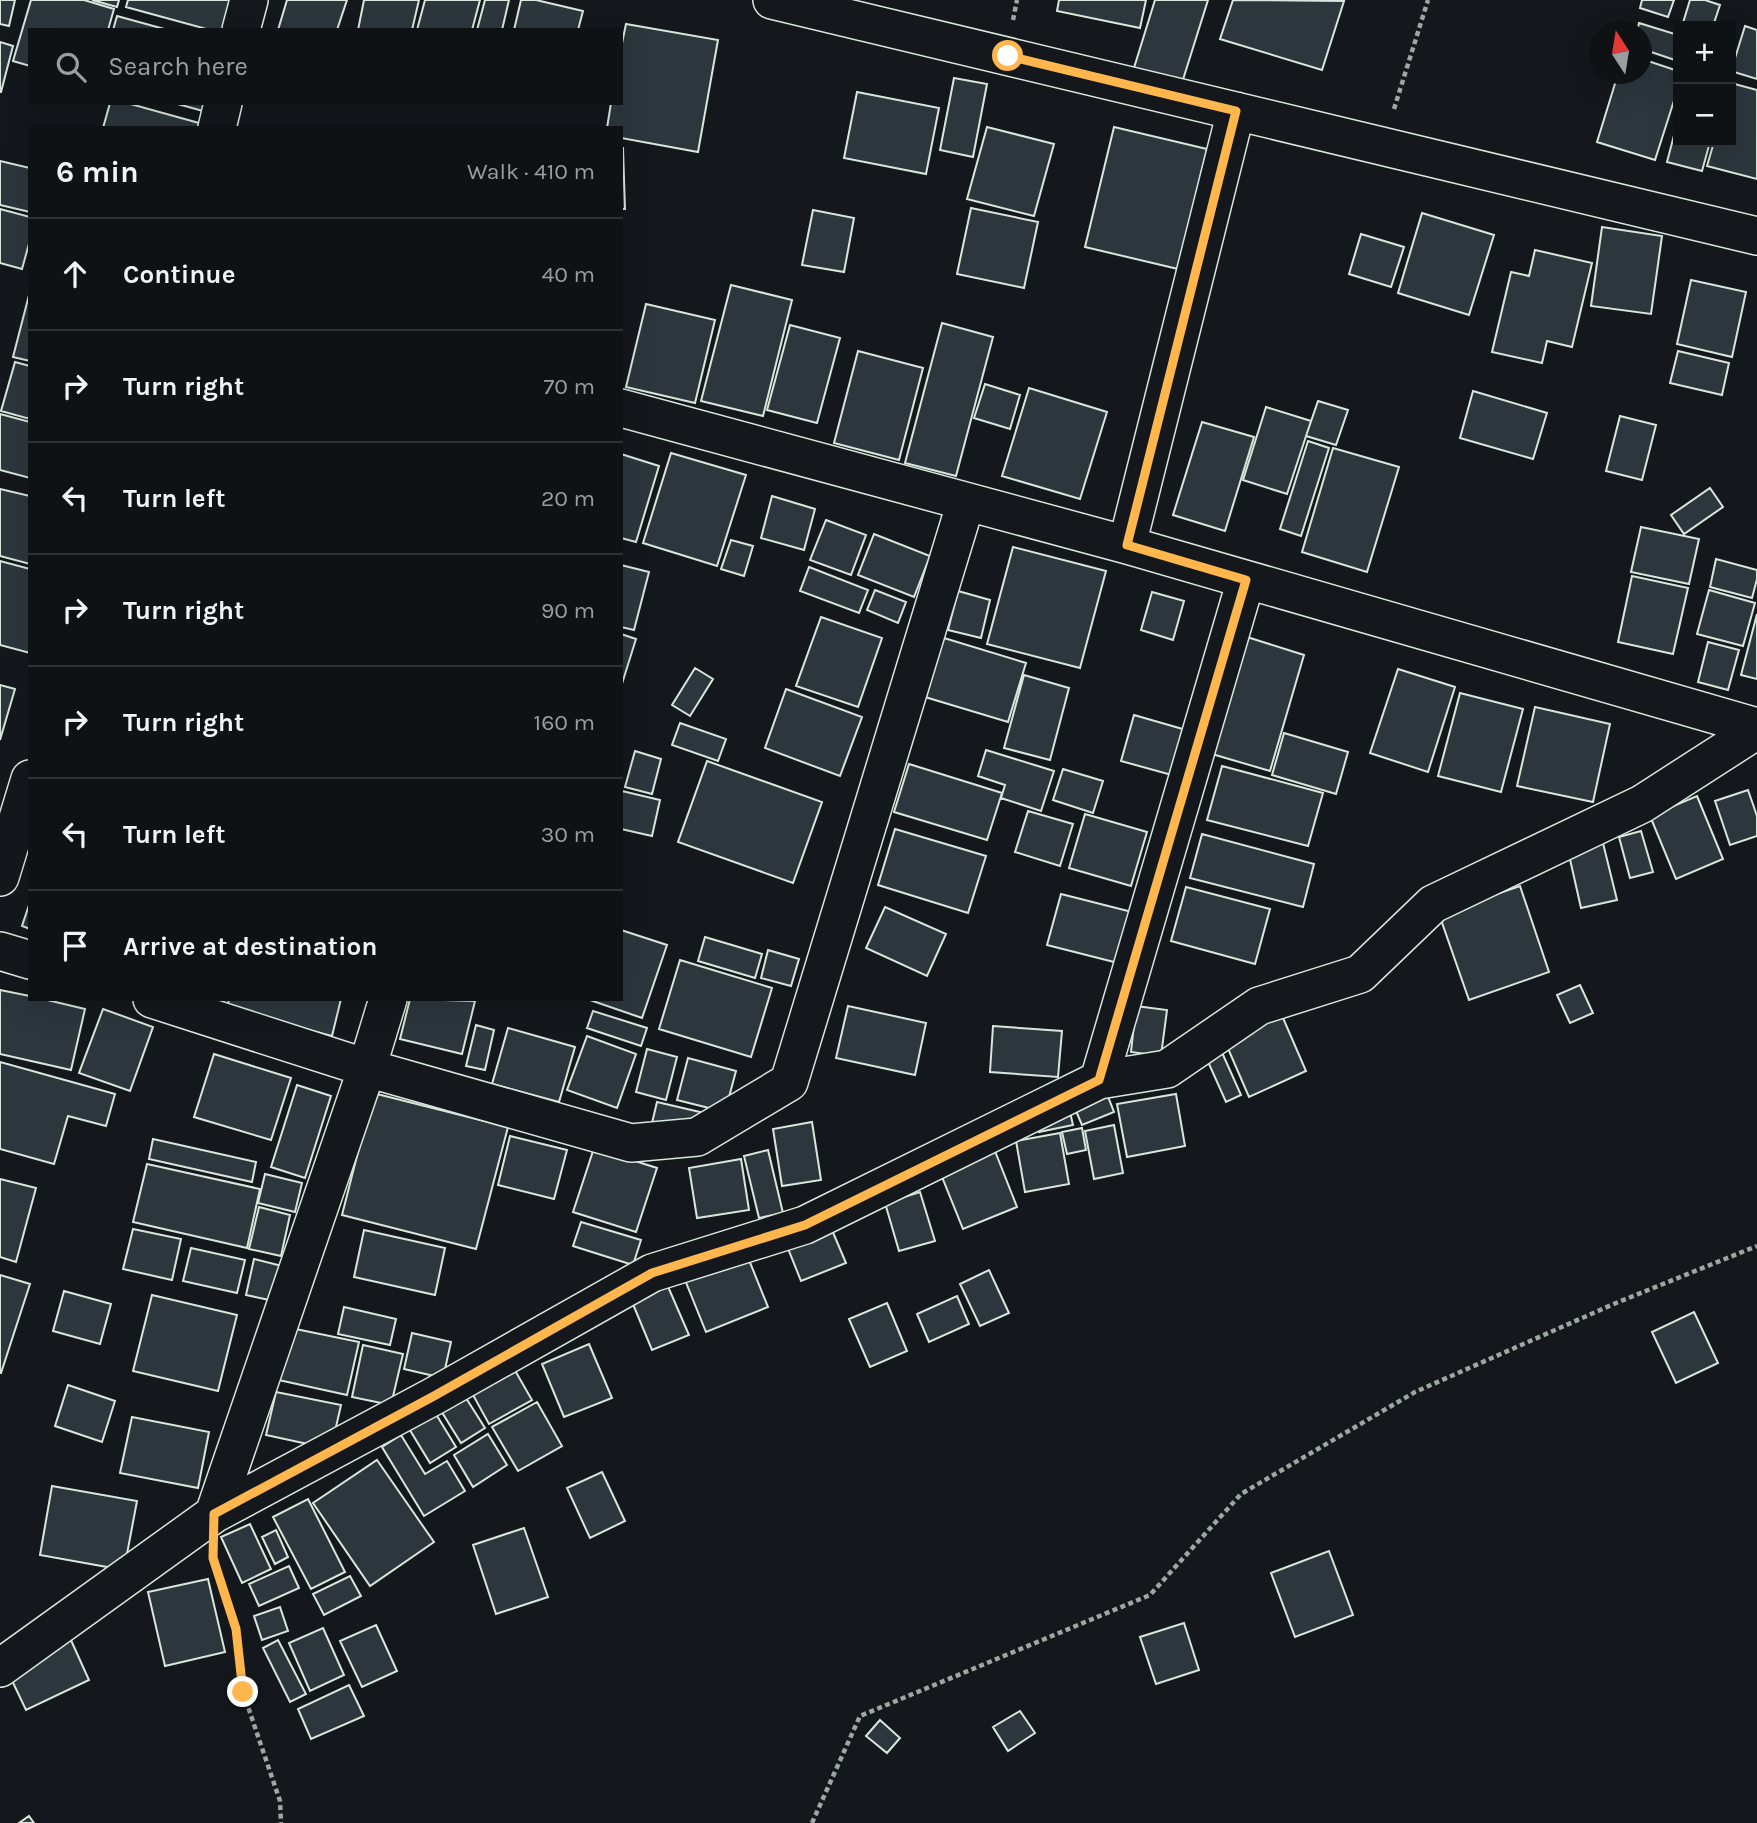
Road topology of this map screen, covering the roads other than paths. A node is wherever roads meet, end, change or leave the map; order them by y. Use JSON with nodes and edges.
{"nodes":[{"id":1,"x":249,"y":0,"type":"edge"},
{"id":2,"x":772,"y":0,"type":"edge"},
{"id":3,"x":242,"y":28,"type":"edge"},
{"id":4,"x":223,"y":105,"type":"edge"},
{"id":5,"x":1236,"y":111,"type":"junction"},
{"id":6,"x":217,"y":126,"type":"edge"},
{"id":7,"x":1757,"y":236,"type":"edge"},
{"id":8,"x":623,"y":409,"type":"edge"},
{"id":9,"x":966,"y":502,"type":"junction"},
{"id":10,"x":1127,"y":545,"type":"junction"},
{"id":11,"x":1246,"y":580,"type":"junction"},
{"id":12,"x":1757,"y":729,"type":"edge"},
{"id":13,"x":28,"y":786,"type":"edge"},
{"id":14,"x":0,"y":877,"type":"edge"},
{"id":15,"x":0,"y":951,"type":"edge"},
{"id":16,"x":28,"y":959,"type":"edge"},
{"id":17,"x":158,"y":1001,"type":"edge"},
{"id":18,"x":387,"y":1001,"type":"edge"},
{"id":19,"x":367,"y":1068,"type":"junction"},
{"id":20,"x":1099,"y":1080,"type":"junction"},
{"id":21,"x":214,"y":1514,"type":"junction"},
{"id":22,"x":0,"y":1668,"type":"edge"}],
"edges":[{"from":1,"to":3,"type":"street"},
{"from":2,"to":5,"type":"street"},
{"from":4,"to":6,"type":"street"},
{"from":5,"to":7,"type":"street"},
{"from":5,"to":10,"type":"street"},
{"from":8,"to":9,"type":"street"},
{"from":9,"to":10,"type":"street"},
{"from":9,"to":19,"type":"street"},
{"from":10,"to":11,"type":"street"},
{"from":11,"to":12,"type":"street"},
{"from":11,"to":20,"type":"street"},
{"from":12,"to":20,"type":"street"},
{"from":13,"to":14,"type":"street"},
{"from":15,"to":16,"type":"street"},
{"from":17,"to":19,"type":"street"},
{"from":18,"to":19,"type":"street"},
{"from":19,"to":21,"type":"street"},
{"from":20,"to":21,"type":"street"},
{"from":21,"to":22,"type":"street"}]}
